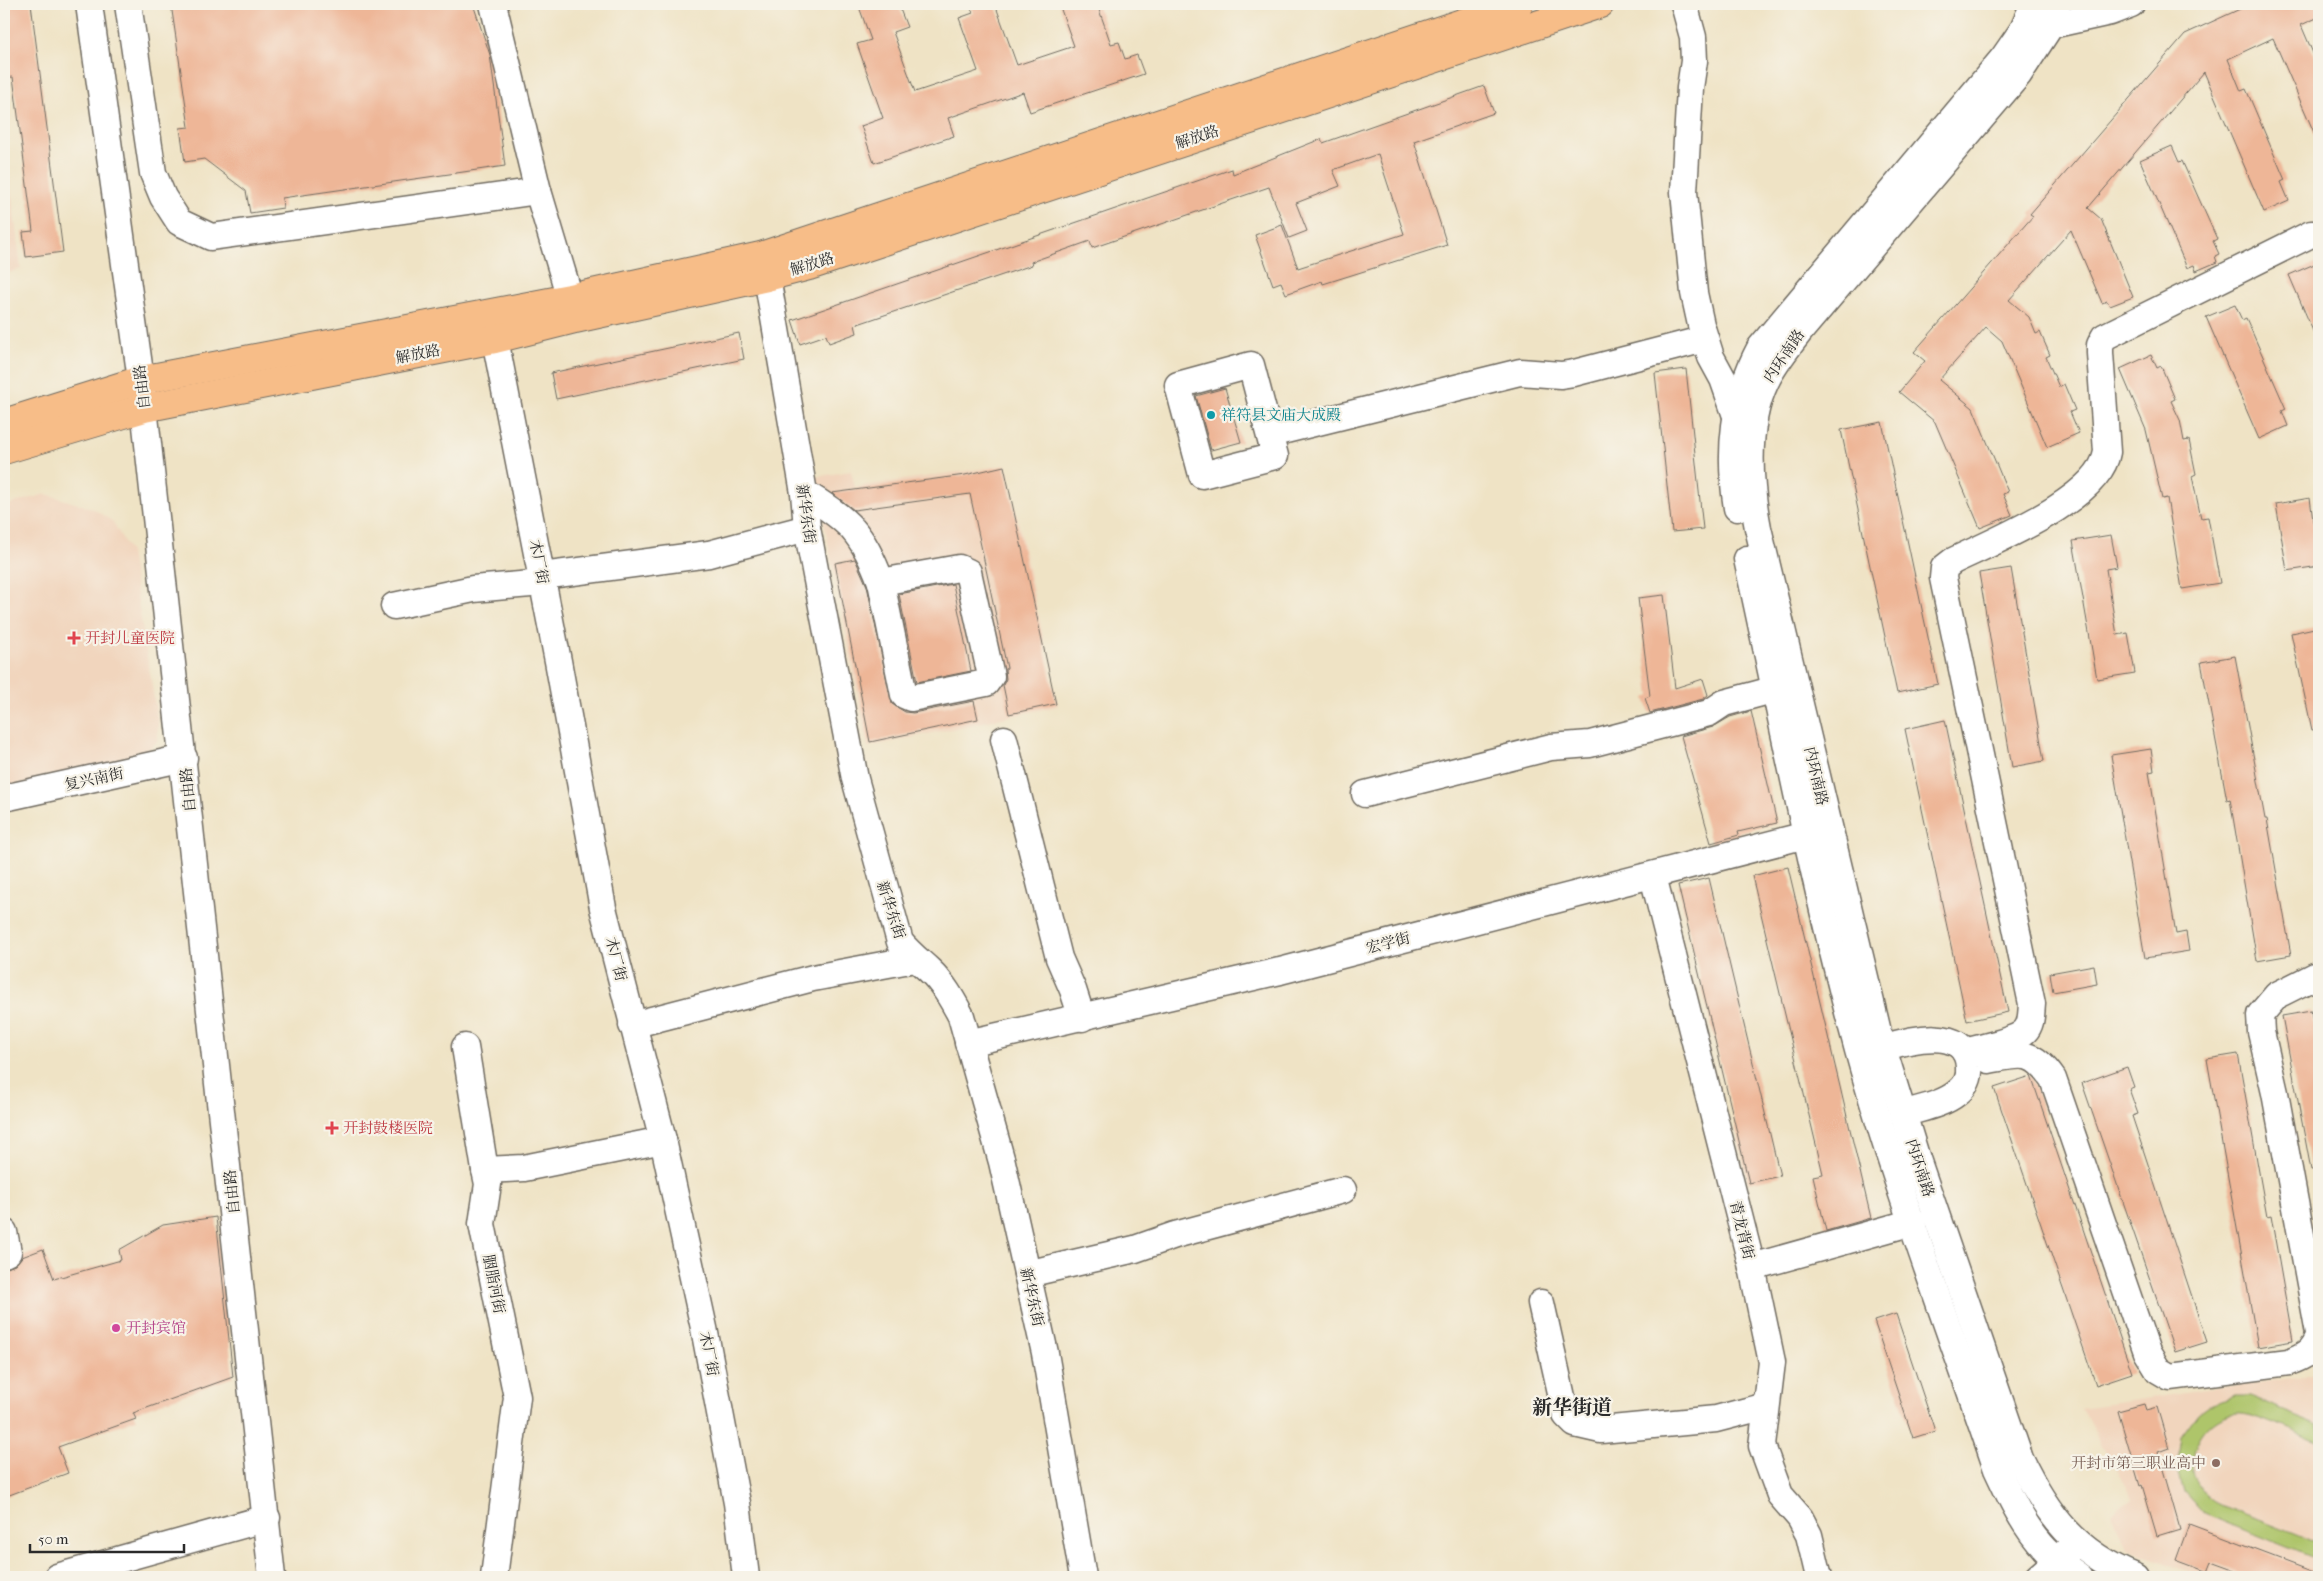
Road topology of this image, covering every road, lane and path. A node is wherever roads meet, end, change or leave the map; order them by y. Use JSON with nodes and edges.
{"nodes":[{"id":1,"x":89,"y":4,"type":"edge"},
{"id":2,"x":128,"y":4,"type":"edge"},
{"id":3,"x":493,"y":4,"type":"edge"},
{"id":4,"x":1520,"y":4,"type":"edge"},
{"id":5,"x":1600,"y":4,"type":"edge"},
{"id":6,"x":1684,"y":4,"type":"edge"},
{"id":7,"x":2034,"y":4,"type":"edge"},
{"id":8,"x":2131,"y":4,"type":"edge"},
{"id":9,"x":2054,"y":14,"type":"edge"},
{"id":10,"x":538,"y":191,"type":"junction"},
{"id":11,"x":2319,"y":234,"type":"edge"},
{"id":12,"x":767,"y":277,"type":"junction"},
{"id":13,"x":570,"y":298,"type":"junction"},
{"id":14,"x":495,"y":339,"type":"junction"},
{"id":15,"x":1705,"y":339,"type":"junction"},
{"id":16,"x":141,"y":380,"type":"junction"},
{"id":17,"x":144,"y":408,"type":"junction"},
{"id":18,"x":1735,"y":413,"type":"junction"},
{"id":19,"x":4,"y":423,"type":"edge"},
{"id":20,"x":1270,"y":434,"type":"junction"},
{"id":21,"x":4,"y":450,"type":"edge"},
{"id":22,"x":804,"y":493,"type":"junction"},
{"id":23,"x":807,"y":528,"type":"junction"},
{"id":24,"x":542,"y":580,"type":"junction"},
{"id":25,"x":881,"y":582,"type":"junction"},
{"id":26,"x":394,"y":606,"type":"dead end"},
{"id":27,"x":1776,"y":689,"type":"junction"},
{"id":28,"x":1004,"y":739,"type":"dead end"},
{"id":29,"x":184,"y":758,"type":"junction"},
{"id":30,"x":1365,"y":794,"type":"dead end"},
{"id":31,"x":4,"y":798,"type":"edge"},
{"id":32,"x":1806,"y":835,"type":"junction"},
{"id":33,"x":1653,"y":876,"type":"junction"},
{"id":34,"x":915,"y":959,"type":"junction"},
{"id":35,"x":2319,"y":974,"type":"edge"},
{"id":36,"x":1082,"y":1018,"type":"junction"},
{"id":37,"x":632,"y":1025,"type":"junction"},
{"id":38,"x":968,"y":1043,"type":"junction"},
{"id":39,"x":2019,"y":1046,"type":"junction"},
{"id":40,"x":465,"y":1047,"type":"dead end"},
{"id":41,"x":1882,"y":1048,"type":"junction"},
{"id":42,"x":1967,"y":1058,"type":"junction"},
{"id":43,"x":1903,"y":1114,"type":"junction"},
{"id":44,"x":663,"y":1140,"type":"junction"},
{"id":45,"x":485,"y":1170,"type":"junction"},
{"id":46,"x":1343,"y":1190,"type":"dead end"},
{"id":47,"x":1912,"y":1222,"type":"junction"},
{"id":48,"x":4,"y":1232,"type":"edge"},
{"id":49,"x":4,"y":1254,"type":"edge"},
{"id":50,"x":1752,"y":1267,"type":"junction"},
{"id":51,"x":1027,"y":1274,"type":"junction"},
{"id":52,"x":1541,"y":1303,"type":"dead end"},
{"id":53,"x":2319,"y":1334,"type":"edge"},
{"id":54,"x":1766,"y":1406,"type":"junction"},
{"id":55,"x":267,"y":1518,"type":"junction"},
{"id":56,"x":2077,"y":1543,"type":"junction"},
{"id":57,"x":2057,"y":1560,"type":"junction"},
{"id":58,"x":57,"y":1577,"type":"edge"},
{"id":59,"x":272,"y":1577,"type":"edge"},
{"id":60,"x":494,"y":1577,"type":"edge"},
{"id":61,"x":746,"y":1577,"type":"edge"},
{"id":62,"x":1083,"y":1577,"type":"edge"},
{"id":63,"x":1819,"y":1577,"type":"edge"},
{"id":64,"x":2038,"y":1577,"type":"edge"},
{"id":65,"x":2080,"y":1577,"type":"edge"},
{"id":66,"x":2136,"y":1577,"type":"edge"}],
"edges":[{"from":1,"to":16,"type":"street","name":"自由路"},
{"from":2,"to":10,"type":"street"},
{"from":3,"to":10,"type":"street"},
{"from":4,"to":13,"type":"main road","name":"解放路"},
{"from":5,"to":12,"type":"main road","name":"解放路"},
{"from":6,"to":15,"type":"street"},
{"from":7,"to":18,"type":"street","name":"内环南路"},
{"from":8,"to":9,"type":"street"},
{"from":9,"to":41,"type":"street","name":"内环南路"},
{"from":10,"to":13,"type":"street"},
{"from":11,"to":39,"type":"street"},
{"from":12,"to":14,"type":"main road","name":"解放路"},
{"from":12,"to":22,"type":"street","name":"新华东街"},
{"from":13,"to":16,"type":"main road","name":"解放路"},
{"from":14,"to":17,"type":"main road","name":"解放路"},
{"from":14,"to":24,"type":"street","name":"木厂街"},
{"from":15,"to":18,"type":"street"},
{"from":15,"to":20,"type":"street"},
{"from":16,"to":17,"type":"street","name":"自由路"},
{"from":16,"to":19,"type":"main road","name":"解放路"},
{"from":17,"to":21,"type":"main road","name":"解放路"},
{"from":17,"to":29,"type":"street","name":"自由路"},
{"from":18,"to":27,"type":"street","name":"内环南路"},
{"from":20,"to":20,"type":"street"},
{"from":22,"to":23,"type":"street","name":"新华东街"},
{"from":22,"to":25,"type":"street"},
{"from":23,"to":24,"type":"street"},
{"from":23,"to":34,"type":"street","name":"新华东街"},
{"from":24,"to":26,"type":"street"},
{"from":24,"to":37,"type":"street","name":"木厂街"},
{"from":25,"to":25,"type":"street"},
{"from":27,"to":30,"type":"street"},
{"from":27,"to":32,"type":"street","name":"内环南路"},
{"from":28,"to":36,"type":"street"},
{"from":29,"to":31,"type":"street","name":"复兴南街"},
{"from":29,"to":55,"type":"street","name":"自由路"},
{"from":32,"to":33,"type":"street","name":"宏学街"},
{"from":32,"to":47,"type":"street","name":"内环南路"},
{"from":33,"to":36,"type":"street","name":"宏学街"},
{"from":33,"to":50,"type":"street","name":"青龙背街"},
{"from":34,"to":37,"type":"street"},
{"from":34,"to":38,"type":"street","name":"新华东街"},
{"from":35,"to":53,"type":"street"},
{"from":36,"to":38,"type":"street","name":"宏学街"},
{"from":37,"to":44,"type":"street","name":"木厂街"},
{"from":38,"to":51,"type":"street","name":"新华东街"},
{"from":39,"to":42,"type":"street"},
{"from":39,"to":53,"type":"street"},
{"from":40,"to":45,"type":"street","name":"胭脂河街"},
{"from":41,"to":42,"type":"street"},
{"from":41,"to":43,"type":"street","name":"内环南路"},
{"from":42,"to":43,"type":"street"},
{"from":43,"to":56,"type":"street","name":"内环南路"},
{"from":44,"to":45,"type":"street"},
{"from":44,"to":61,"type":"street","name":"木厂街"},
{"from":45,"to":60,"type":"street","name":"胭脂河街"},
{"from":46,"to":51,"type":"street"},
{"from":47,"to":50,"type":"street"},
{"from":47,"to":57,"type":"street","name":"内环南路"},
{"from":48,"to":49,"type":"street"},
{"from":50,"to":54,"type":"street","name":"青龙背街"},
{"from":51,"to":62,"type":"street","name":"新华东街"},
{"from":52,"to":54,"type":"street"},
{"from":54,"to":63,"type":"street","name":"青龙背街"},
{"from":55,"to":58,"type":"street"},
{"from":55,"to":59,"type":"street","name":"自由路"},
{"from":56,"to":57,"type":"street"},
{"from":56,"to":66,"type":"street","name":"内环南路"},
{"from":57,"to":64,"type":"street"},
{"from":57,"to":65,"type":"street","name":"内环南路"}]}
